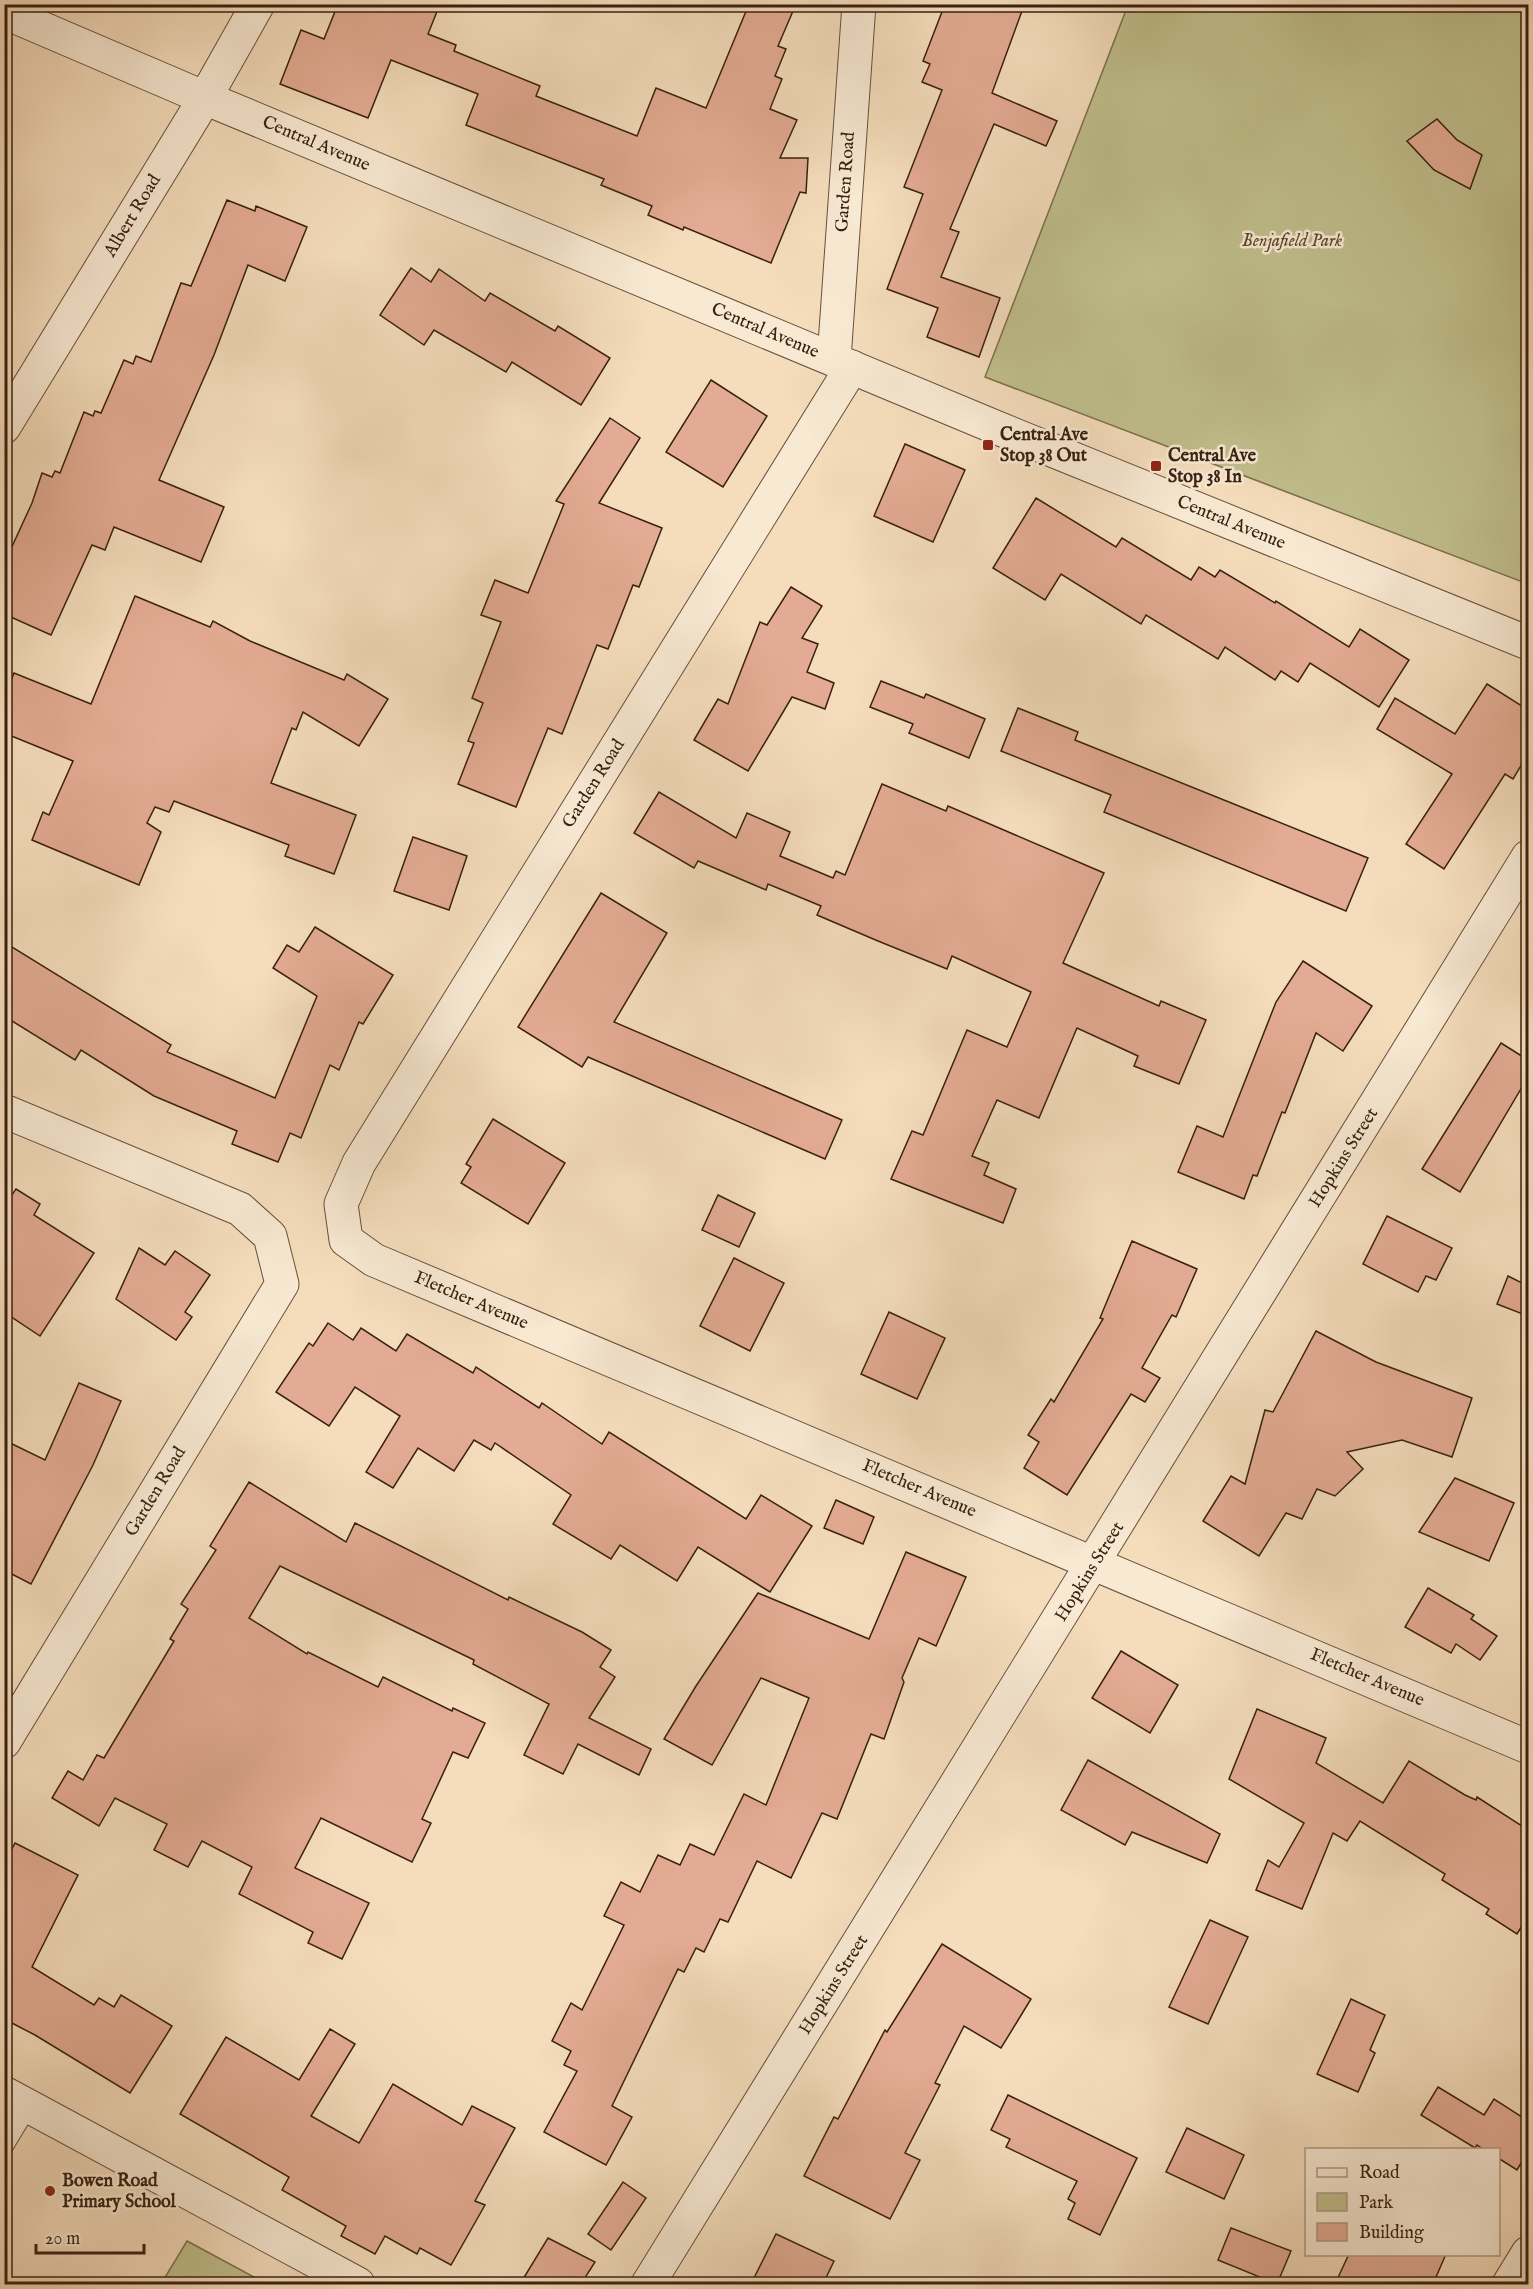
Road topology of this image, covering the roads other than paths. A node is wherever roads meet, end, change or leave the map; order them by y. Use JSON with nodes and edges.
{"nodes":[{"id":1,"x":258,"y":4,"type":"edge"},
{"id":2,"x":859,"y":4,"type":"edge"},
{"id":3,"x":4,"y":12,"type":"edge"},
{"id":4,"x":205,"y":98,"type":"junction"},
{"id":5,"x":843,"y":363,"type":"junction"},
{"id":6,"x":4,"y":427,"type":"edge"},
{"id":7,"x":1528,"y":643,"type":"edge"},
{"id":8,"x":1528,"y":857,"type":"edge"},
{"id":9,"x":4,"y":1111,"type":"edge"},
{"id":10,"x":342,"y":1204,"type":"joint"},
{"id":11,"x":1095,"y":1563,"type":"junction"},
{"id":12,"x":4,"y":1742,"type":"edge"},
{"id":13,"x":1528,"y":1747,"type":"edge"},
{"id":14,"x":16,"y":2100,"type":"edge"},
{"id":15,"x":4,"y":2144,"type":"edge"},
{"id":16,"x":1528,"y":2253,"type":"edge"},
{"id":17,"x":358,"y":2284,"type":"edge"},
{"id":18,"x":648,"y":2284,"type":"edge"},
{"id":19,"x":1509,"y":2284,"type":"edge"}],
"edges":[{"from":1,"to":4,"type":"street","name":"Albert Road"},
{"from":2,"to":5,"type":"street","name":"Garden Road"},
{"from":3,"to":4,"type":"street","name":"Central Avenue"},
{"from":4,"to":5,"type":"street","name":"Central Avenue"},
{"from":4,"to":6,"type":"street","name":"Albert Road"},
{"from":5,"to":7,"type":"street","name":"Central Avenue"},
{"from":5,"to":10,"type":"street","name":"Garden Road"},
{"from":8,"to":11,"type":"street","name":"Hopkins Street"},
{"from":9,"to":12,"type":"street","name":"Garden Road"},
{"from":10,"to":11,"type":"street","name":"Fletcher Avenue"},
{"from":11,"to":13,"type":"street","name":"Fletcher Avenue"},
{"from":11,"to":18,"type":"street","name":"Hopkins Street"},
{"from":14,"to":15,"type":"lane"},
{"from":14,"to":17,"type":"street"},
{"from":16,"to":19,"type":"street"}]}
